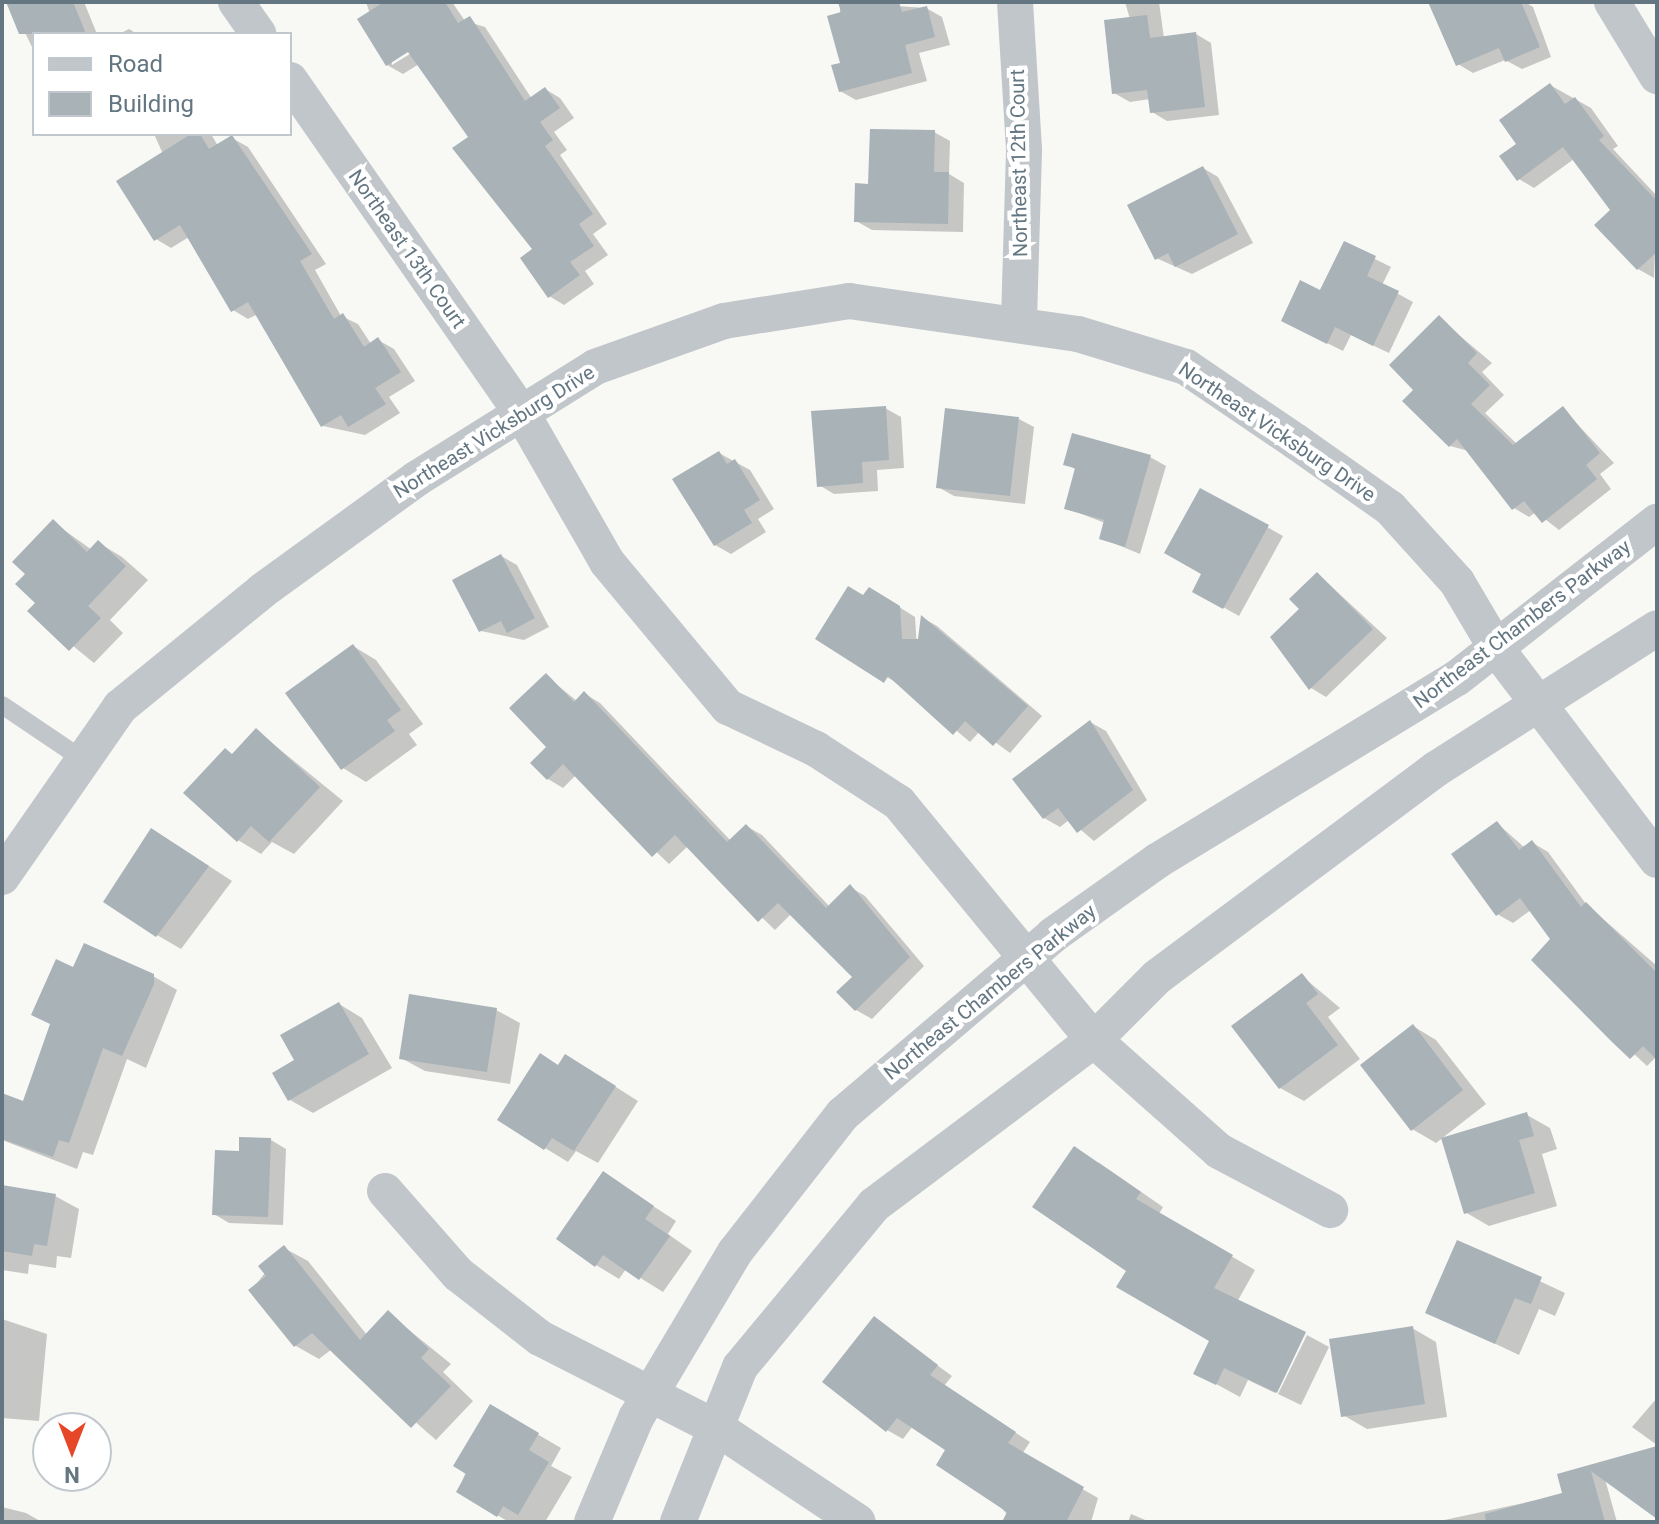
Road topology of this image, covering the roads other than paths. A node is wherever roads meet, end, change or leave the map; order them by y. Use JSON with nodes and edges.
{"nodes":[{"id":1,"x":236,"y":2,"type":"edge"},
{"id":2,"x":1015,"y":2,"type":"edge"},
{"id":3,"x":1612,"y":2,"type":"edge"},
{"id":4,"x":257,"y":32,"type":"edge"},
{"id":5,"x":1657,"y":76,"type":"edge"},
{"id":6,"x":292,"y":83,"type":"edge"},
{"id":7,"x":1019,"y":323,"type":"junction"},
{"id":8,"x":524,"y":417,"type":"junction"},
{"id":9,"x":1657,"y":522,"type":"edge"},
{"id":10,"x":1657,"y":628,"type":"edge"},
{"id":11,"x":1496,"y":648,"type":"junction"},
{"id":12,"x":1536,"y":702,"type":"junction"},
{"id":13,"x":2,"y":705,"type":"edge"},
{"id":14,"x":82,"y":759,"type":"junction"},
{"id":15,"x":1657,"y":860,"type":"edge"},
{"id":16,"x":2,"y":877,"type":"edge"},
{"id":17,"x":1029,"y":957,"type":"junction"},
{"id":18,"x":1094,"y":1040,"type":"junction"},
{"id":19,"x":385,"y":1191,"type":"dead end"},
{"id":20,"x":1330,"y":1210,"type":"dead end"},
{"id":21,"x":650,"y":1395,"type":"junction"},
{"id":22,"x":717,"y":1428,"type":"junction"},
{"id":23,"x":592,"y":1522,"type":"edge"},
{"id":24,"x":678,"y":1522,"type":"edge"},
{"id":25,"x":858,"y":1522,"type":"edge"}],
"edges":[{"from":1,"to":4,"type":"street"},
{"from":2,"to":7,"type":"street","name":"Northeast 12th Court"},
{"from":3,"to":5,"type":"street"},
{"from":6,"to":8,"type":"street","name":"Northeast 13th Court"},
{"from":7,"to":8,"type":"street","name":"Northeast Vicksburg Drive"},
{"from":7,"to":11,"type":"street","name":"Northeast Vicksburg Drive"},
{"from":8,"to":14,"type":"street","name":"Northeast Vicksburg Drive"},
{"from":8,"to":17,"type":"street","name":"Northeast 13th Court"},
{"from":9,"to":11,"type":"street","name":"Northeast Chambers Parkway"},
{"from":10,"to":12,"type":"street"},
{"from":11,"to":12,"type":"street","name":"Northeast Vicksburg Drive"},
{"from":11,"to":17,"type":"street","name":"Northeast Chambers Parkway"},
{"from":12,"to":15,"type":"street","name":"Northeast Vicksburg Drive"},
{"from":12,"to":18,"type":"street"},
{"from":13,"to":14,"type":"lane"},
{"from":14,"to":16,"type":"street","name":"Northeast Vicksburg Drive"},
{"from":17,"to":18,"type":"street","name":"Northeast 13th Court"},
{"from":17,"to":21,"type":"street","name":"Northeast Chambers Parkway"},
{"from":18,"to":20,"type":"street"},
{"from":18,"to":22,"type":"street"},
{"from":19,"to":21,"type":"street"},
{"from":21,"to":22,"type":"street"},
{"from":21,"to":23,"type":"street","name":"Northeast Chambers Parkway"},
{"from":22,"to":24,"type":"street"},
{"from":22,"to":25,"type":"street"}]}
